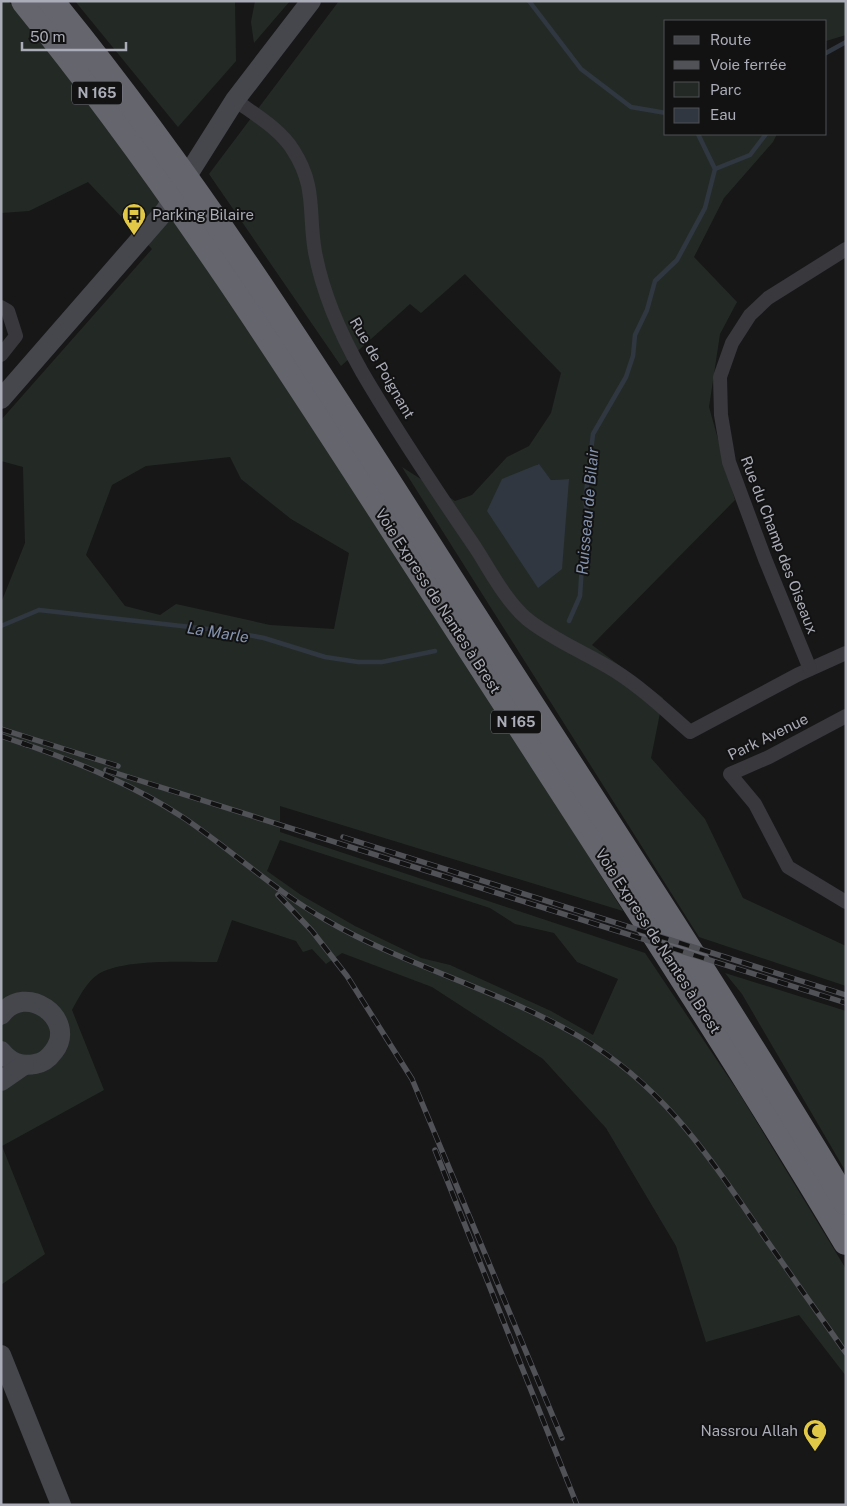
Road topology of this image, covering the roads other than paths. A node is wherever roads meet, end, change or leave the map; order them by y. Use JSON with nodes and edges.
{"nodes":[{"id":1,"x":24,"y":1,"type":"edge"},
{"id":2,"x":51,"y":1,"type":"edge"},
{"id":3,"x":311,"y":1,"type":"edge"},
{"id":4,"x":235,"y":100,"type":"junction"},
{"id":5,"x":179,"y":187,"type":"junction"},
{"id":6,"x":846,"y":249,"type":"edge"},
{"id":7,"x":1,"y":307,"type":"edge"},
{"id":8,"x":1,"y":355,"type":"edge"},
{"id":9,"x":1,"y":399,"type":"edge"},
{"id":10,"x":846,"y":653,"type":"edge"},
{"id":11,"x":810,"y":669,"type":"junction"},
{"id":12,"x":846,"y":716,"type":"edge"},
{"id":13,"x":846,"y":902,"type":"edge"},
{"id":14,"x":5,"y":1007,"type":"edge"},
{"id":15,"x":1,"y":1051,"type":"edge"},
{"id":16,"x":24,"y":1065,"type":"junction"},
{"id":17,"x":1,"y":1081,"type":"edge"},
{"id":18,"x":846,"y":1202,"type":"edge"},
{"id":19,"x":846,"y":1242,"type":"edge"},
{"id":20,"x":3,"y":1366,"type":"edge"},
{"id":21,"x":62,"y":1505,"type":"edge"}],
"edges":[{"from":1,"to":5,"type":"highway","name":"Voie Express de Nantes à Brest","number":"N 165"},
{"from":2,"to":5,"type":"highway","name":"Voie Express de Nantes à Brest","number":"N 165"},
{"from":3,"to":4,"type":"street"},
{"from":4,"to":9,"type":"street"},
{"from":4,"to":11,"type":"street","name":"Rue de Poignant"},
{"from":5,"to":18,"type":"highway","name":"Voie Express de Nantes à Brest","number":"N 165"},
{"from":5,"to":19,"type":"highway","name":"Voie Express de Nantes à Brest","number":"N 165"},
{"from":6,"to":11,"type":"street","name":"Rue du Champ des Oiseaux"},
{"from":7,"to":8,"type":"street"},
{"from":10,"to":11,"type":"street"},
{"from":12,"to":13,"type":"street","name":"Park Avenue"},
{"from":14,"to":16,"type":"street"},
{"from":15,"to":16,"type":"street"},
{"from":16,"to":17,"type":"street"},
{"from":20,"to":21,"type":"street"}]}
